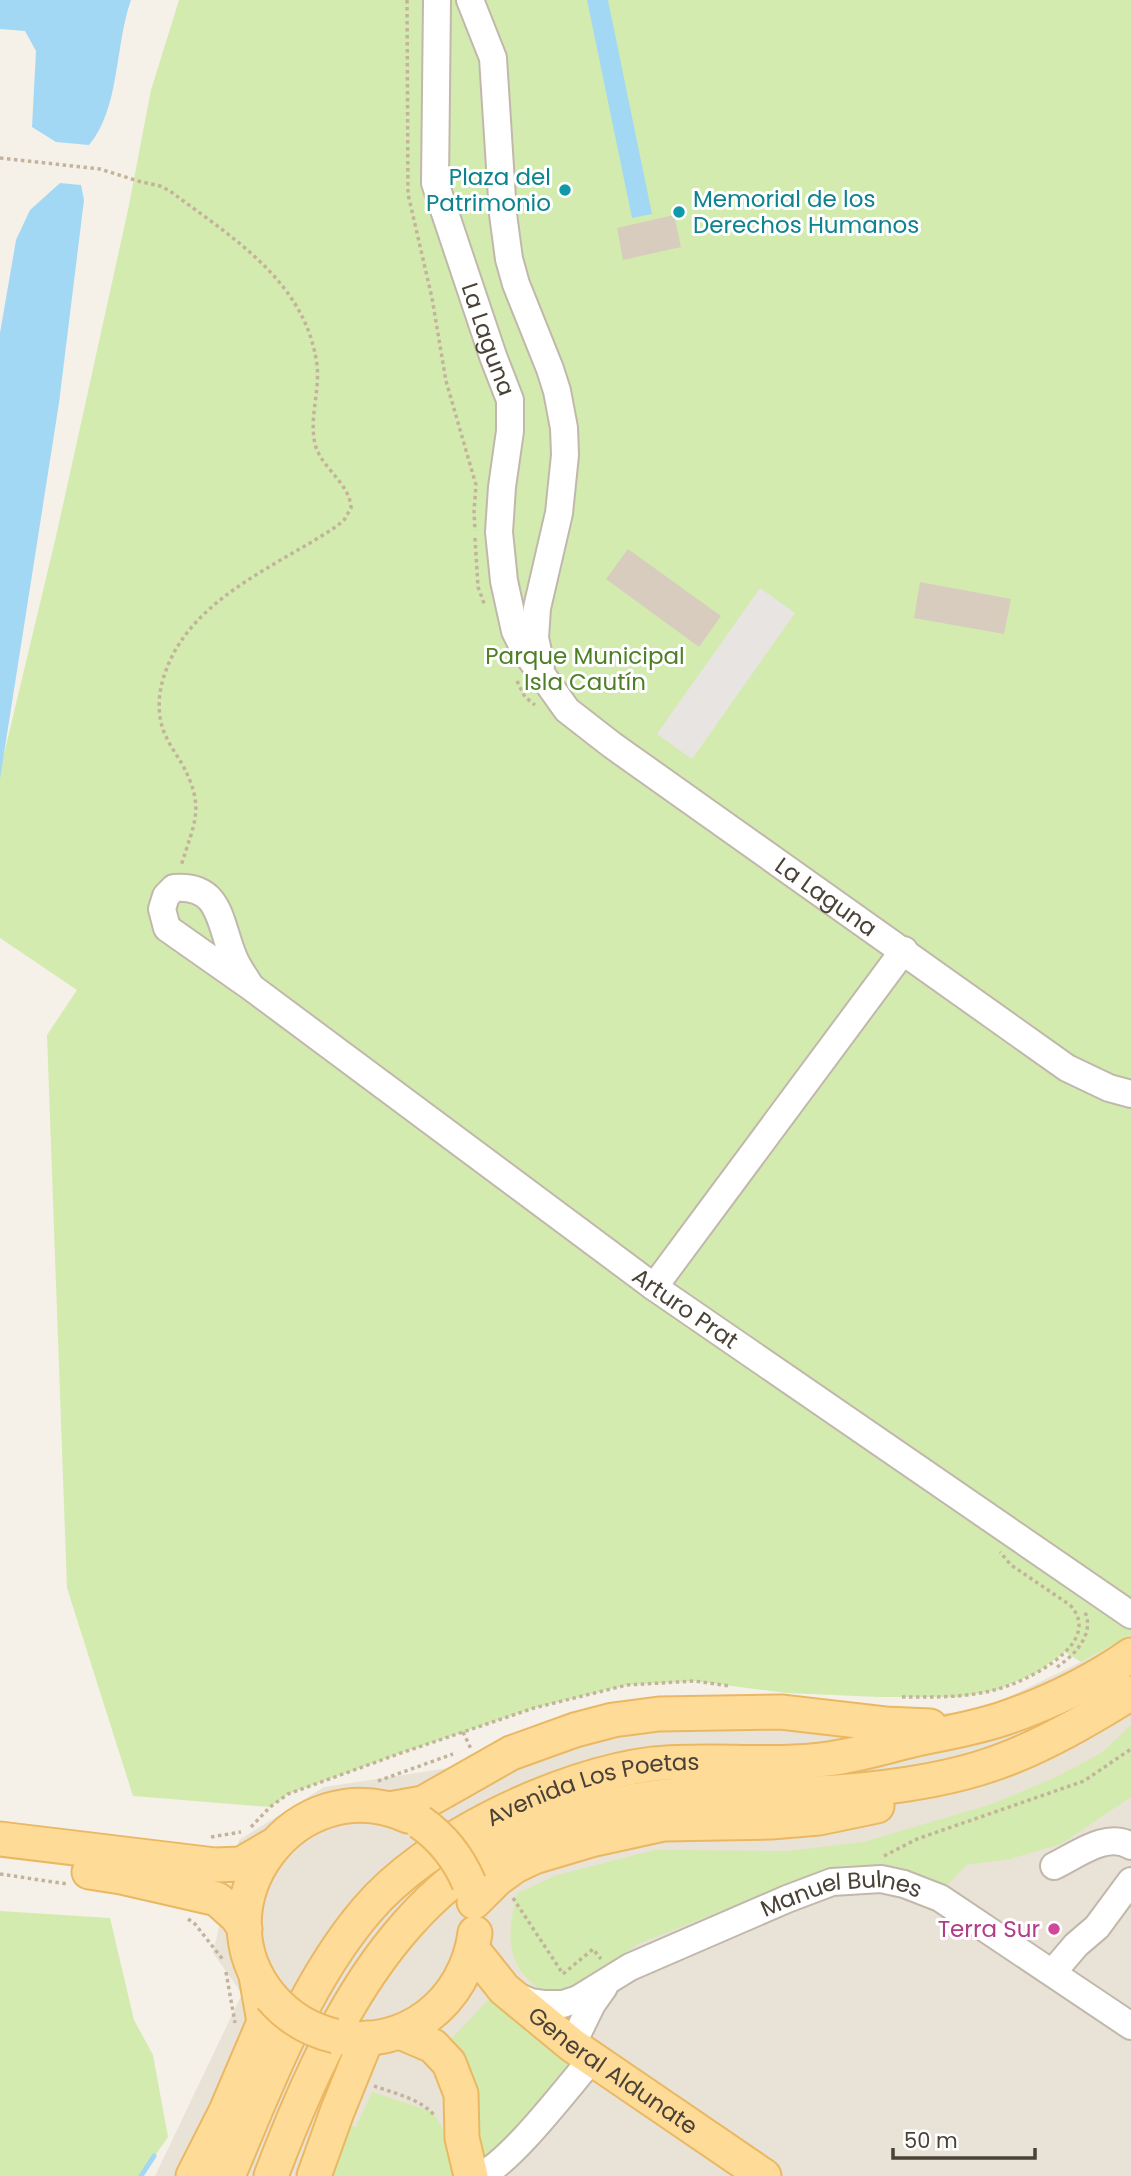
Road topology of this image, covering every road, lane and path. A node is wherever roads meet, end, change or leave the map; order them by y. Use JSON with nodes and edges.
{"nodes":[{"id":1,"x":407,"y":0,"type":"edge"},
{"id":2,"x":437,"y":0,"type":"edge"},
{"id":3,"x":470,"y":0,"type":"edge"},
{"id":4,"x":0,"y":158,"type":"edge"},
{"id":5,"x":487,"y":612,"type":"dead end"},
{"id":6,"x":543,"y":673,"type":"junction"},
{"id":7,"x":513,"y":674,"type":"dead end"},
{"id":8,"x":526,"y":697,"type":"dead end"},
{"id":9,"x":174,"y":888,"type":"junction"},
{"id":10,"x":904,"y":950,"type":"junction"},
{"id":11,"x":251,"y":987,"type":"junction"},
{"id":12,"x":1131,"y":1094,"type":"edge"},
{"id":13,"x":654,"y":1287,"type":"junction"},
{"id":14,"x":1001,"y":1555,"type":"dead end"},
{"id":15,"x":1125,"y":1611,"type":"edge"},
{"id":16,"x":1078,"y":1614,"type":"dead end"},
{"id":17,"x":1131,"y":1656,"type":"edge"},
{"id":18,"x":1131,"y":1693,"type":"edge"},
{"id":19,"x":967,"y":1729,"type":"junction"},
{"id":20,"x":1131,"y":1749,"type":"edge"},
{"id":21,"x":998,"y":1762,"type":"junction"},
{"id":22,"x":389,"y":1810,"type":"junction"},
{"id":23,"x":0,"y":1839,"type":"edge"},
{"id":24,"x":272,"y":1846,"type":"junction"},
{"id":25,"x":1131,"y":1846,"type":"edge"},
{"id":26,"x":881,"y":1857,"type":"dead end"},
{"id":27,"x":0,"y":1860,"type":"edge"},
{"id":28,"x":118,"y":1865,"type":"junction"},
{"id":29,"x":1054,"y":1866,"type":"dead end"},
{"id":30,"x":0,"y":1874,"type":"edge"},
{"id":31,"x":1131,"y":1881,"type":"edge"},
{"id":32,"x":75,"y":1885,"type":"dead end"},
{"id":33,"x":472,"y":1892,"type":"junction"},
{"id":34,"x":513,"y":1898,"type":"dead end"},
{"id":35,"x":179,"y":1914,"type":"dead end"},
{"id":36,"x":245,"y":1929,"type":"junction"},
{"id":37,"x":473,"y":1950,"type":"junction"},
{"id":38,"x":1053,"y":1972,"type":"junction"},
{"id":39,"x":612,"y":1977,"type":"junction"},
{"id":40,"x":263,"y":1985,"type":"junction"},
{"id":41,"x":508,"y":1993,"type":"junction"},
{"id":42,"x":1131,"y":2026,"type":"edge"},
{"id":43,"x":236,"y":2032,"type":"dead end"},
{"id":44,"x":400,"y":2032,"type":"junction"},
{"id":45,"x":367,"y":2039,"type":"junction"},
{"id":46,"x":582,"y":2052,"type":"junction"},
{"id":47,"x":369,"y":2084,"type":"dead end"},
{"id":48,"x":436,"y":2118,"type":"dead end"},
{"id":49,"x":192,"y":2176,"type":"edge"},
{"id":50,"x":228,"y":2176,"type":"edge"},
{"id":51,"x":271,"y":2176,"type":"edge"},
{"id":52,"x":314,"y":2176,"type":"edge"},
{"id":53,"x":471,"y":2176,"type":"edge"},
{"id":54,"x":480,"y":2176,"type":"edge"},
{"id":55,"x":764,"y":2176,"type":"edge"}],
"edges":[{"from":1,"to":5,"type":"path"},
{"from":2,"to":6,"type":"street","name":"La Laguna"},
{"from":3,"to":6,"type":"street","name":"La Laguna"},
{"from":4,"to":9,"type":"path"},
{"from":6,"to":10,"type":"street","name":"La Laguna"},
{"from":7,"to":8,"type":"path"},
{"from":9,"to":11,"type":"street","name":"Arturo Prat"},
{"from":9,"to":11,"type":"street","name":"Arturo Prat"},
{"from":10,"to":12,"type":"street","name":"La Laguna"},
{"from":10,"to":13,"type":"street"},
{"from":11,"to":13,"type":"street","name":"Arturo Prat"},
{"from":13,"to":15,"type":"street","name":"Arturo Prat"},
{"from":14,"to":16,"type":"path"},
{"from":17,"to":19,"type":"main road","name":"Avenida Los Poetas"},
{"from":18,"to":21,"type":"main road","name":"Avenida Los Poetas"},
{"from":19,"to":22,"type":"main road"},
{"from":19,"to":50,"type":"main road","name":"Avenida Los Poetas"},
{"from":20,"to":26,"type":"path"},
{"from":21,"to":33,"type":"main road"},
{"from":21,"to":51,"type":"main road","name":"Avenida Los Poetas"},
{"from":22,"to":24,"type":"main road"},
{"from":22,"to":33,"type":"main road","bridge":true},
{"from":23,"to":28,"type":"main road"},
{"from":24,"to":28,"type":"main road"},
{"from":24,"to":36,"type":"main road"},
{"from":25,"to":29,"type":"street"},
{"from":27,"to":28,"type":"main road"},
{"from":28,"to":36,"type":"main road"},
{"from":30,"to":32,"type":"path"},
{"from":31,"to":38,"type":"street"},
{"from":33,"to":37,"type":"main road"},
{"from":34,"to":39,"type":"path"},
{"from":35,"to":43,"type":"path"},
{"from":36,"to":40,"type":"main road"},
{"from":37,"to":41,"type":"main road","name":"General Aldunate"},
{"from":37,"to":44,"type":"main road"},
{"from":38,"to":39,"type":"street","name":"Manuel Bulnes"},
{"from":38,"to":42,"type":"street","name":"Manuel Bulnes"},
{"from":39,"to":41,"type":"street","name":"Manuel Bulnes"},
{"from":39,"to":46,"type":"street"},
{"from":40,"to":45,"type":"main road","bridge":true},
{"from":40,"to":49,"type":"main road"},
{"from":41,"to":46,"type":"main road","name":"General Aldunate"},
{"from":44,"to":45,"type":"main road"},
{"from":44,"to":53,"type":"main road"},
{"from":45,"to":52,"type":"main road"},
{"from":46,"to":54,"type":"street"},
{"from":46,"to":55,"type":"main road","name":"General Aldunate"},
{"from":47,"to":48,"type":"path"}]}
